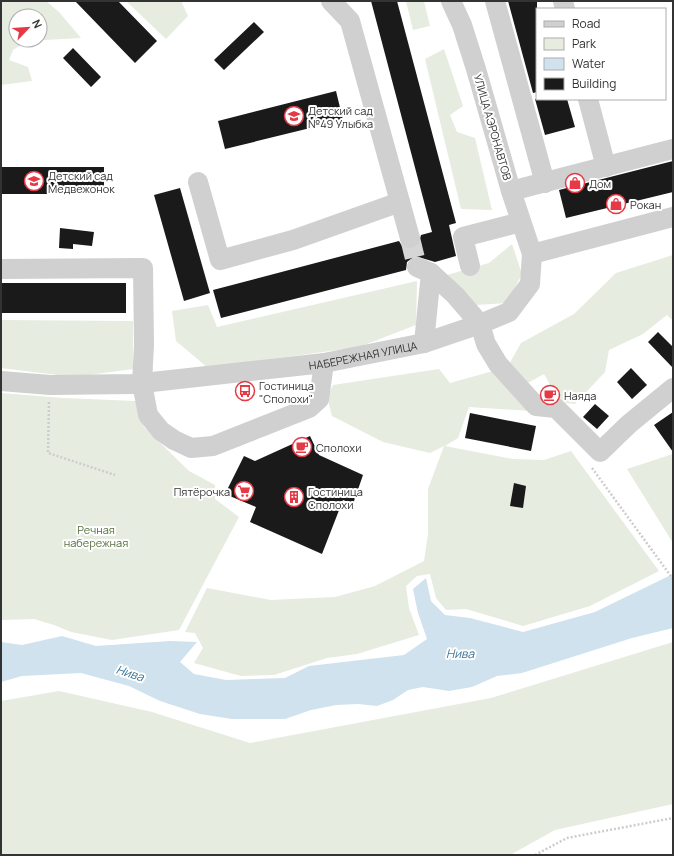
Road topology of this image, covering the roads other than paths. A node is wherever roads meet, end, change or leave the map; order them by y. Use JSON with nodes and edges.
{"nodes":[{"id":1,"x":331,"y":1,"type":"edge"},
{"id":2,"x":451,"y":1,"type":"edge"},
{"id":3,"x":495,"y":1,"type":"edge"},
{"id":4,"x":588,"y":100,"type":"edge"},
{"id":5,"x":673,"y":149,"type":"edge"},
{"id":6,"x":606,"y":166,"type":"junction"},
{"id":7,"x":198,"y":182,"type":"dead end"},
{"id":8,"x":545,"y":182,"type":"junction"},
{"id":9,"x":511,"y":191,"type":"junction"},
{"id":10,"x":400,"y":202,"type":"junction"},
{"id":11,"x":673,"y":217,"type":"edge"},
{"id":12,"x":521,"y":222,"type":"junction"},
{"id":13,"x":410,"y":238,"type":"tunnel mouth"},
{"id":14,"x":532,"y":254,"type":"junction"},
{"id":15,"x":470,"y":266,"type":"dead end"},
{"id":16,"x":1,"y":269,"type":"edge"},
{"id":17,"x":480,"y":324,"type":"junction"},
{"id":18,"x":424,"y":343,"type":"junction"},
{"id":19,"x":324,"y":363,"type":"junction"},
{"id":20,"x":1,"y":382,"type":"edge"},
{"id":21,"x":142,"y":383,"type":"junction"},
{"id":22,"x":673,"y":388,"type":"edge"}],
"edges":[{"from":1,"to":10,"type":"street"},
{"from":2,"to":9,"type":"street","name":"УЛИЦА АЭРОНАВТОВ"},
{"from":3,"to":8,"type":"street"},
{"from":4,"to":6,"type":"street"},
{"from":5,"to":6,"type":"street"},
{"from":6,"to":8,"type":"street"},
{"from":7,"to":10,"type":"street"},
{"from":8,"to":9,"type":"street"},
{"from":9,"to":12,"type":"street","name":"УЛИЦА АЭРОНАВТОВ"},
{"from":10,"to":13,"type":"street"},
{"from":11,"to":14,"type":"street"},
{"from":12,"to":14,"type":"street","name":"УЛИЦА АЭРОНАВТОВ"},
{"from":12,"to":15,"type":"street"},
{"from":14,"to":17,"type":"street","name":"НАБЕРЕЖНАЯ УЛИЦА"},
{"from":16,"to":21,"type":"street"},
{"from":17,"to":18,"type":"street","name":"НАБЕРЕЖНАЯ УЛИЦА"},
{"from":17,"to":18,"type":"street"},
{"from":17,"to":22,"type":"street"},
{"from":18,"to":19,"type":"street","name":"НАБЕРЕЖНАЯ УЛИЦА"},
{"from":19,"to":21,"type":"street","name":"НАБЕРЕЖНАЯ УЛИЦА"},
{"from":19,"to":21,"type":"street"},
{"from":20,"to":21,"type":"street","name":"НАБЕРЕЖНАЯ УЛИЦА"}]}
